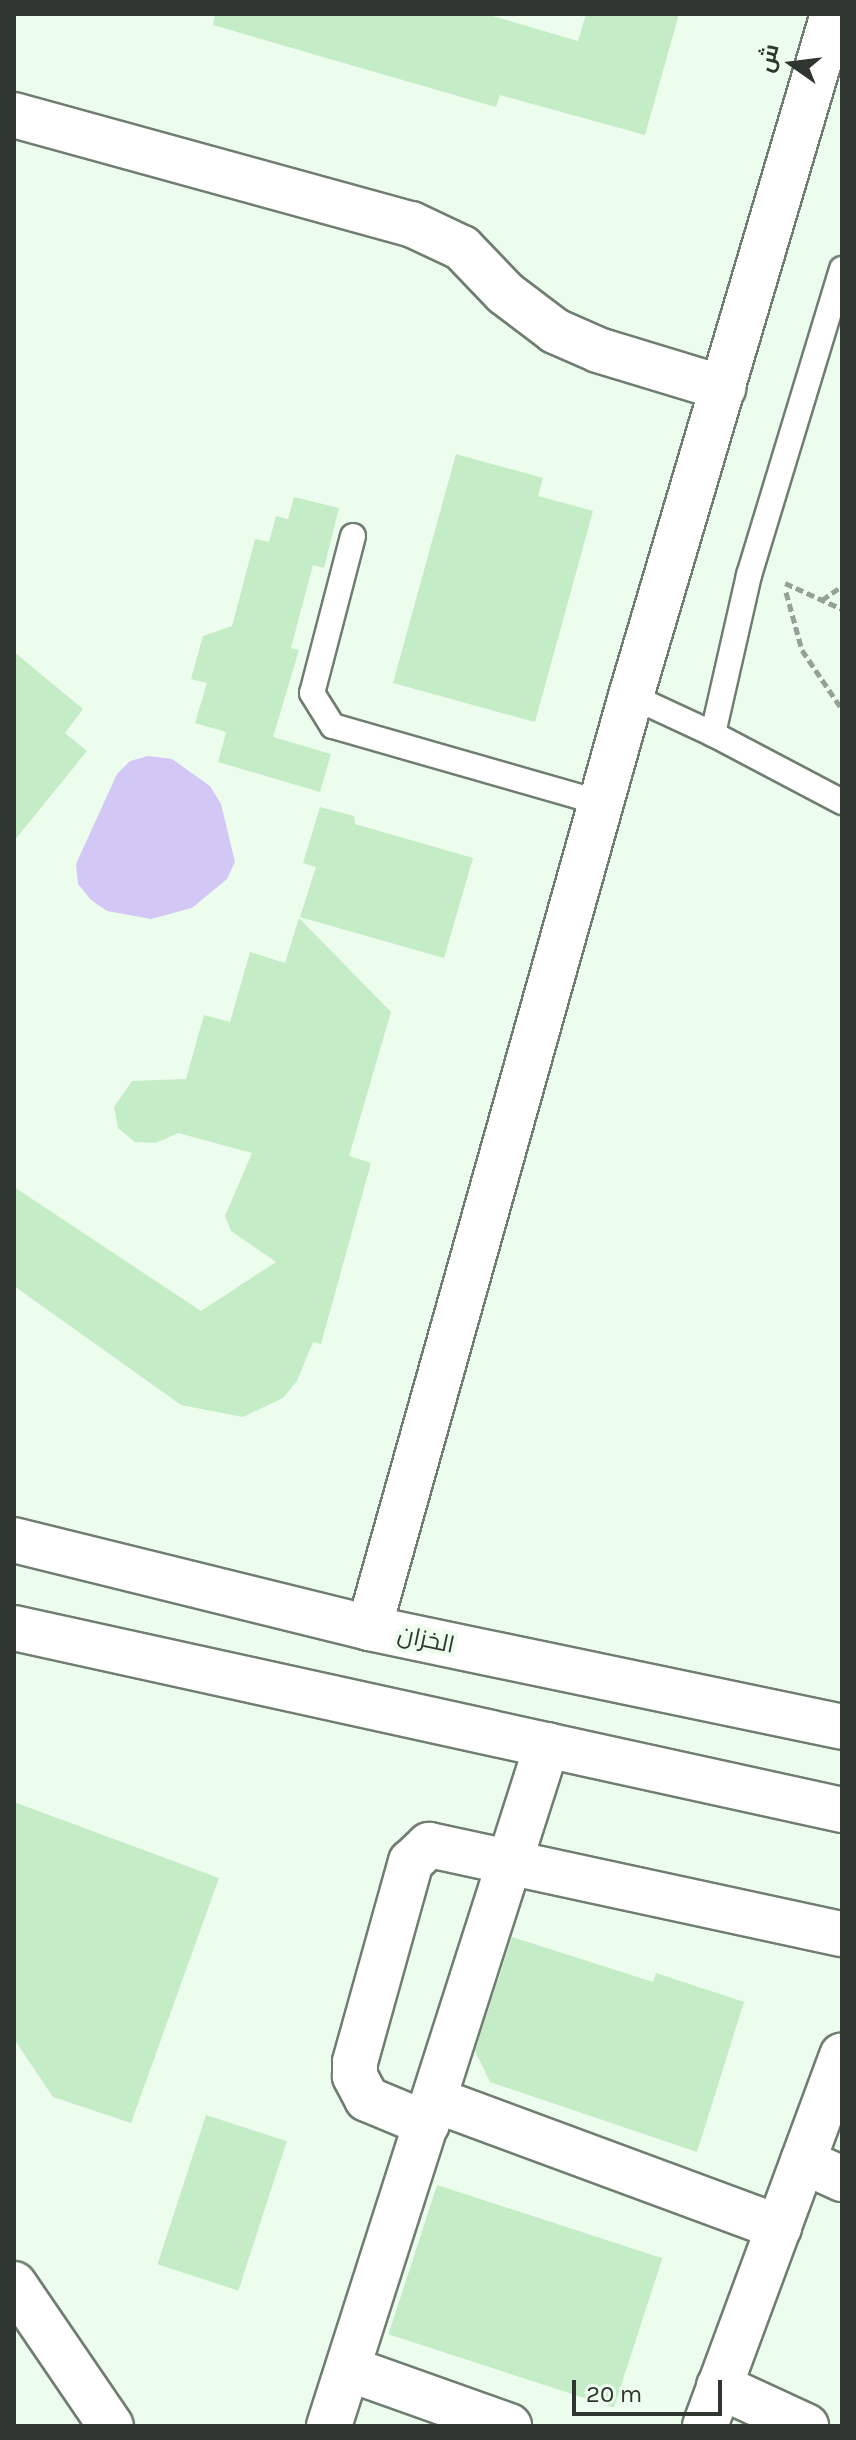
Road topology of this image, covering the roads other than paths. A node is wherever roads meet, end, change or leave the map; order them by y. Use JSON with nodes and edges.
{"nodes":[{"id":1,"x":833,"y":14,"type":"edge"},
{"id":2,"x":14,"y":115,"type":"edge"},
{"id":3,"x":842,"y":269,"type":"edge"},
{"id":4,"x":723,"y":388,"type":"junction"},
{"id":5,"x":353,"y":536,"type":"dead end"},
{"id":6,"x":631,"y":696,"type":"junction"},
{"id":7,"x":713,"y":734,"type":"junction"},
{"id":8,"x":842,"y":802,"type":"edge"},
{"id":9,"x":601,"y":803,"type":"junction"},
{"id":10,"x":14,"y":1540,"type":"edge"},
{"id":11,"x":14,"y":1628,"type":"edge"},
{"id":12,"x":369,"y":1628,"type":"junction"},
{"id":13,"x":842,"y":1727,"type":"edge"},
{"id":14,"x":547,"y":1745,"type":"junction"},
{"id":15,"x":842,"y":1810,"type":"edge"},
{"id":16,"x":511,"y":1860,"type":"junction"},
{"id":17,"x":842,"y":1934,"type":"edge"},
{"id":18,"x":842,"y":2056,"type":"edge"},
{"id":19,"x":431,"y":2112,"type":"junction"},
{"id":20,"x":803,"y":2161,"type":"junction"},
{"id":21,"x":842,"y":2179,"type":"edge"},
{"id":22,"x":779,"y":2227,"type":"junction"},
{"id":23,"x":14,"y":2284,"type":"edge"},
{"id":24,"x":349,"y":2369,"type":"junction"},
{"id":25,"x":712,"y":2406,"type":"edge"},
{"id":26,"x":111,"y":2426,"type":"edge"},
{"id":27,"x":329,"y":2426,"type":"edge"},
{"id":28,"x":509,"y":2426,"type":"edge"},
{"id":29,"x":806,"y":2426,"type":"edge"}],
"edges":[{"from":1,"to":4,"type":"street"},
{"from":2,"to":4,"type":"street"},
{"from":3,"to":7,"type":"lane"},
{"from":4,"to":6,"type":"street"},
{"from":5,"to":9,"type":"lane"},
{"from":6,"to":7,"type":"lane"},
{"from":6,"to":9,"type":"street"},
{"from":7,"to":8,"type":"lane"},
{"from":9,"to":12,"type":"street"},
{"from":10,"to":12,"type":"street","name":"الخزان"},
{"from":11,"to":14,"type":"street"},
{"from":12,"to":13,"type":"street","name":"الخزان"},
{"from":14,"to":15,"type":"street"},
{"from":14,"to":16,"type":"street"},
{"from":16,"to":17,"type":"street"},
{"from":16,"to":19,"type":"street"},
{"from":16,"to":19,"type":"street"},
{"from":18,"to":20,"type":"street"},
{"from":19,"to":22,"type":"street"},
{"from":19,"to":24,"type":"street"},
{"from":20,"to":21,"type":"street"},
{"from":20,"to":22,"type":"street"},
{"from":22,"to":25,"type":"street"},
{"from":23,"to":26,"type":"street"},
{"from":24,"to":27,"type":"street"},
{"from":24,"to":28,"type":"street"},
{"from":25,"to":29,"type":"street"}]}
